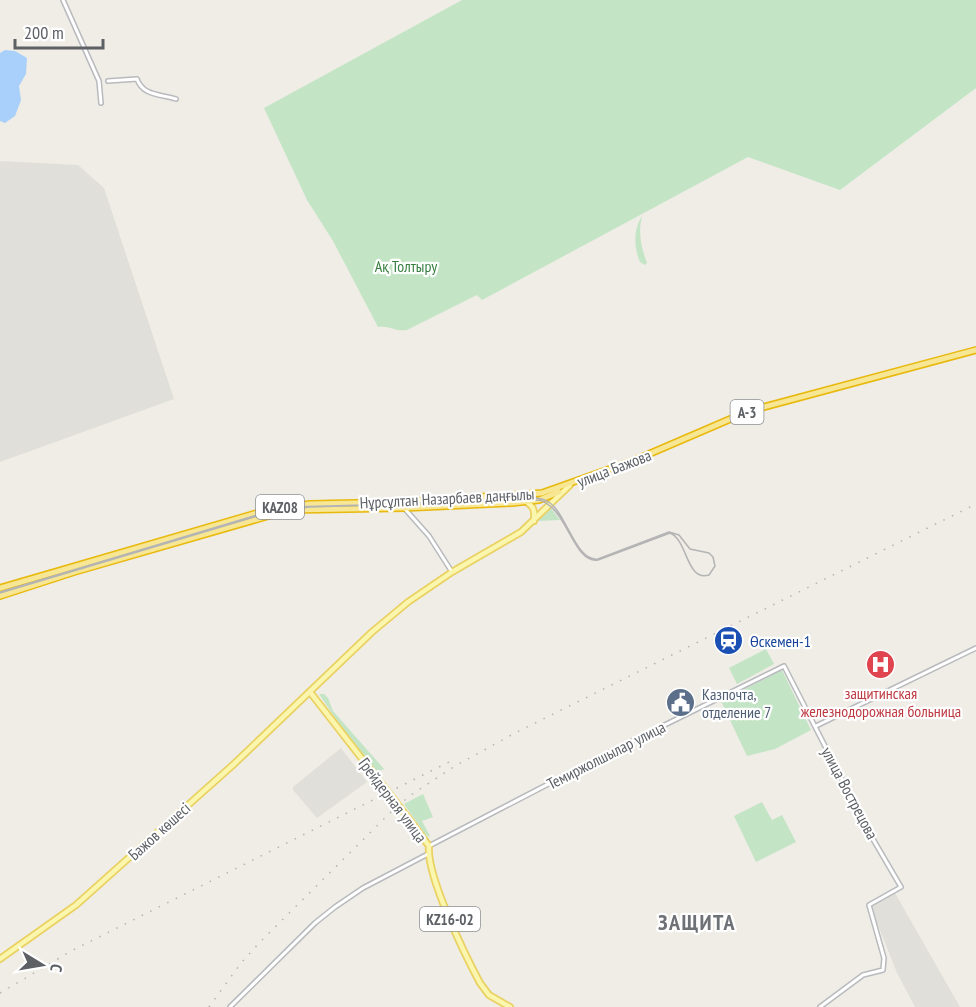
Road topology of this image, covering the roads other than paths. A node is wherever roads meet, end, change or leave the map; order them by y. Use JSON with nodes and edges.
{"nodes":[{"id":1,"x":63,"y":0,"type":"edge"},
{"id":2,"x":108,"y":81,"type":"dead end"},
{"id":3,"x":176,"y":99,"type":"dead end"},
{"id":4,"x":101,"y":102,"type":"dead end"},
{"id":5,"x":976,"y":350,"type":"edge"},
{"id":6,"x":570,"y":485,"type":"junction"},
{"id":7,"x":525,"y":501,"type":"junction"},
{"id":8,"x":403,"y":505,"type":"junction"},
{"id":9,"x":534,"y":521,"type":"junction"},
{"id":10,"x":452,"y":572,"type":"junction"},
{"id":11,"x":0,"y":588,"type":"edge"},
{"id":12,"x":0,"y":596,"type":"edge"},
{"id":13,"x":976,"y":648,"type":"edge"},
{"id":14,"x":784,"y":666,"type":"joint"},
{"id":15,"x":310,"y":692,"type":"junction"},
{"id":16,"x":816,"y":726,"type":"junction"},
{"id":17,"x":429,"y":846,"type":"junction"},
{"id":18,"x":428,"y":854,"type":"junction"},
{"id":19,"x":0,"y":959,"type":"edge"},
{"id":20,"x":230,"y":1007,"type":"edge"},
{"id":21,"x":510,"y":1007,"type":"edge"},
{"id":22,"x":820,"y":1007,"type":"edge"}],
"edges":[{"from":1,"to":4,"type":"street"},
{"from":2,"to":3,"type":"street"},
{"from":5,"to":6,"type":"highway","name":"улица Бажова","number":"A-3"},
{"from":6,"to":7,"type":"highway","name":"Нұрсұлтан Назарбаев даңғылы"},
{"from":6,"to":8,"type":"highway","name":"Нұрсұлтан Назарбаев даңғылы","number":"KAZ08"},
{"from":6,"to":9,"type":"main road","name":"улица Бажова"},
{"from":7,"to":8,"type":"highway","name":"Нұрсұлтан Назарбаев даңғылы"},
{"from":7,"to":9,"type":"main road"},
{"from":8,"to":10,"type":"street"},
{"from":8,"to":11,"type":"highway","name":"Нұрсұлтан Назарбаев даңғылы","number":"KAZ08"},
{"from":8,"to":12,"type":"highway","name":"Нұрсұлтан Назарбаев даңғылы"},
{"from":9,"to":10,"type":"main road","name":"улица Бажова"},
{"from":10,"to":15,"type":"main road","name":"улица Бажова"},
{"from":13,"to":16,"type":"street"},
{"from":14,"to":16,"type":"street","name":"улица Вострецова"},
{"from":14,"to":17,"type":"street","name":"Темиржолшылар улица"},
{"from":15,"to":17,"type":"main road","name":"Грейдерная улица","bridge":true},
{"from":15,"to":19,"type":"main road","name":"Бажов көшесі"},
{"from":16,"to":22,"type":"street","name":"улица Вострецова"},
{"from":17,"to":18,"type":"main road","name":"Грейдерная улица","number":"KZ16-02"},
{"from":18,"to":20,"type":"street"},
{"from":18,"to":21,"type":"main road","name":"Грейдерная улица","number":"KZ16-02"}]}
